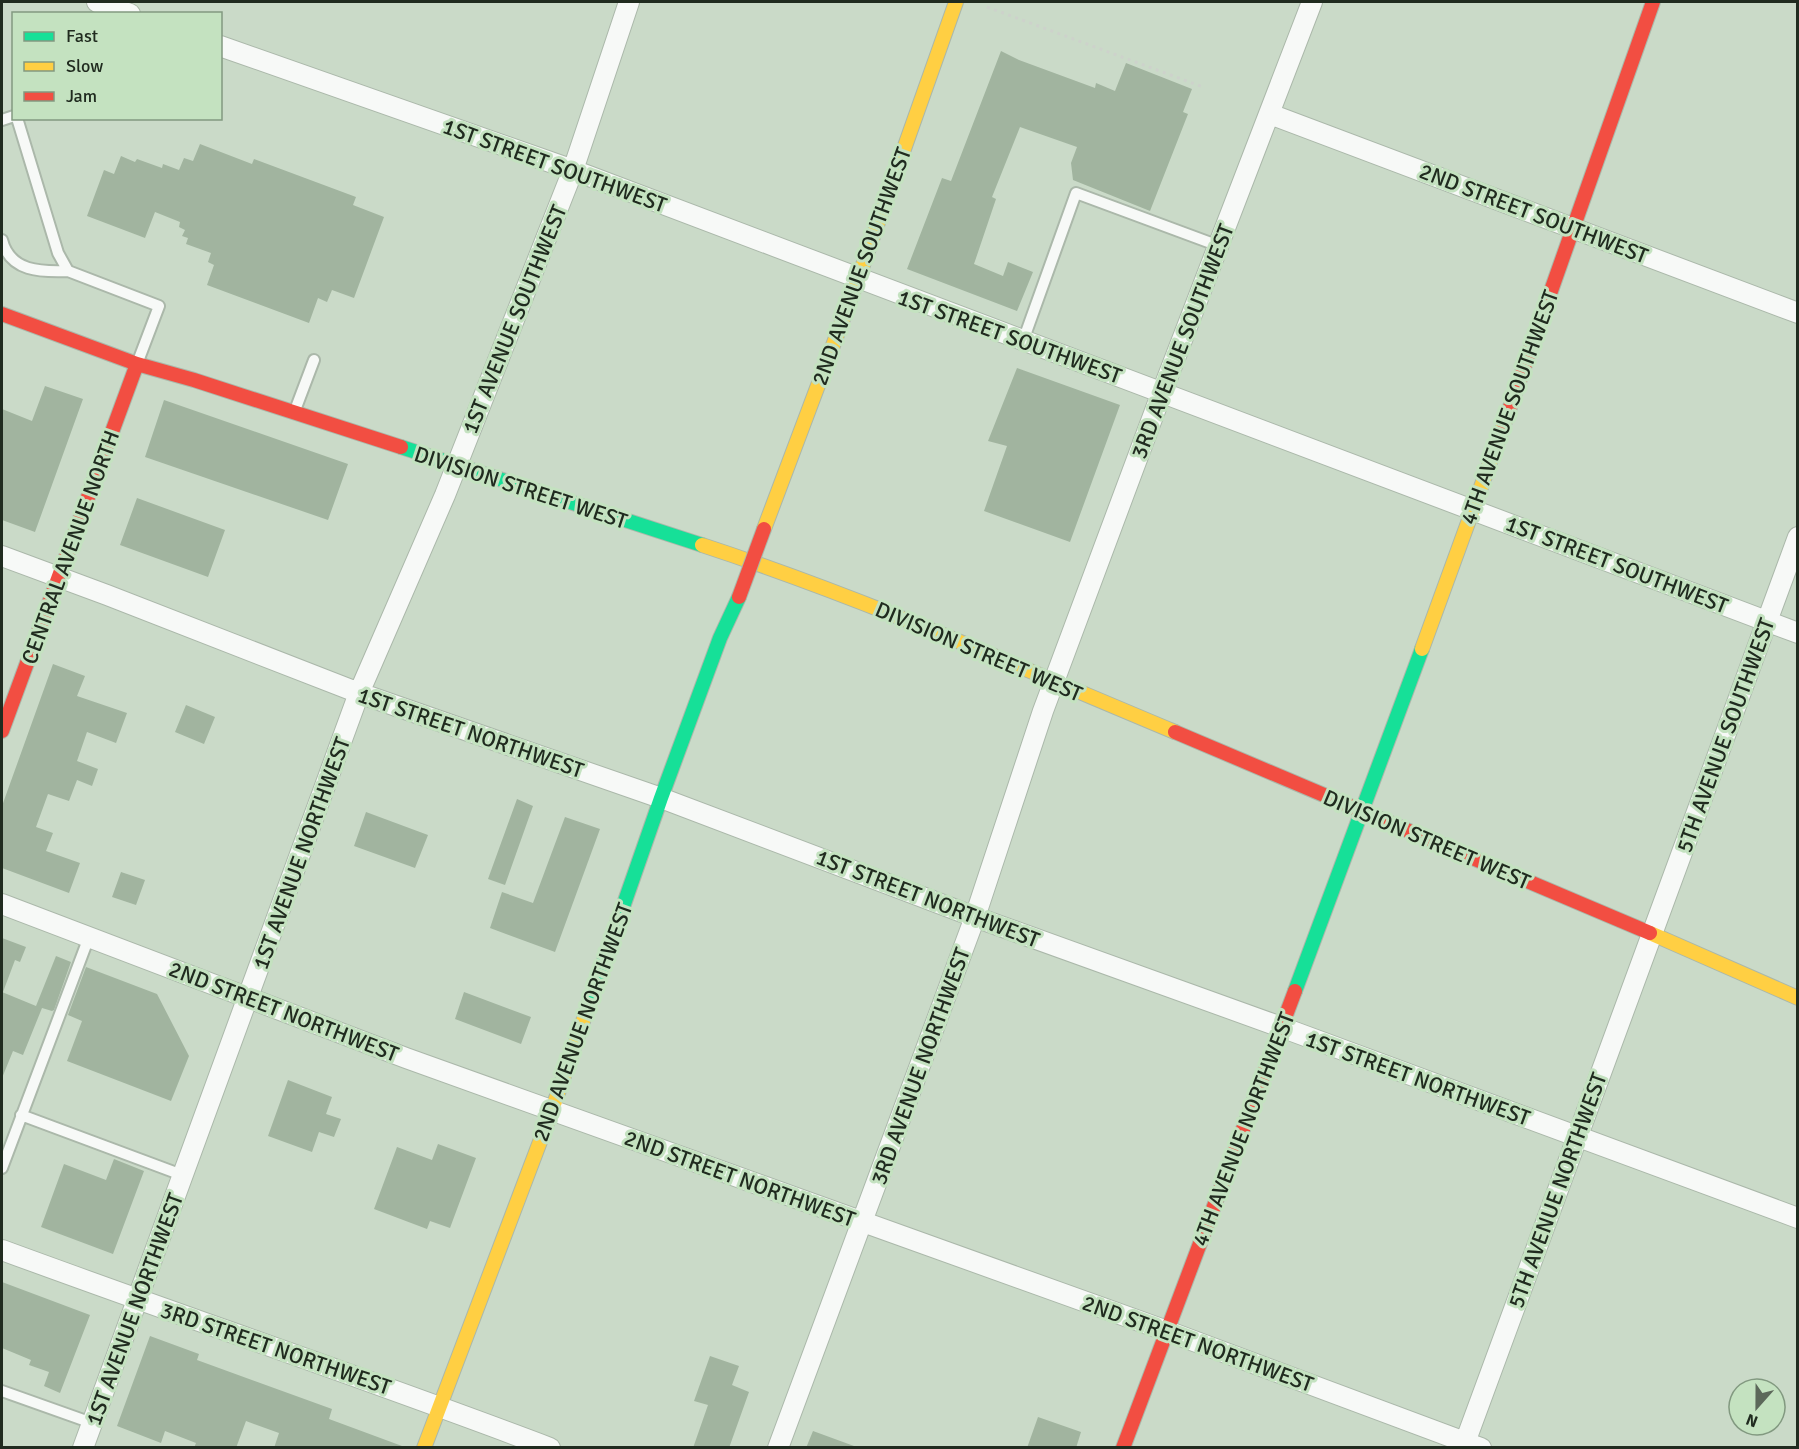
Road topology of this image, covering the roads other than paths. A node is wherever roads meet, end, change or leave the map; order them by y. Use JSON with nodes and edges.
{"nodes":[{"id":1,"x":97,"y":2,"type":"edge"},
{"id":2,"x":629,"y":2,"type":"edge"},
{"id":3,"x":956,"y":2,"type":"edge"},
{"id":4,"x":1312,"y":2,"type":"edge"},
{"id":5,"x":1653,"y":2,"type":"edge"},
{"id":6,"x":124,"y":12,"type":"edge"},
{"id":7,"x":222,"y":47,"type":"edge"},
{"id":8,"x":1270,"y":114,"type":"junction"},
{"id":9,"x":16,"y":120,"type":"edge"},
{"id":10,"x":573,"y":170,"type":"junction"},
{"id":11,"x":1575,"y":229,"type":"junction"},
{"id":12,"x":2,"y":240,"type":"edge"},
{"id":13,"x":1219,"y":246,"type":"junction"},
{"id":14,"x":68,"y":271,"type":"junction"},
{"id":15,"x":858,"y":279,"type":"junction"},
{"id":16,"x":1797,"y":313,"type":"edge"},
{"id":17,"x":2,"y":314,"type":"edge"},
{"id":18,"x":1023,"y":341,"type":"junction"},
{"id":19,"x":314,"y":360,"type":"dead end"},
{"id":20,"x":137,"y":364,"type":"junction"},
{"id":21,"x":1162,"y":392,"type":"junction"},
{"id":22,"x":294,"y":413,"type":"junction"},
{"id":23,"x":456,"y":465,"type":"junction"},
{"id":24,"x":1472,"y":509,"type":"junction"},
{"id":25,"x":1797,"y":537,"type":"edge"},
{"id":26,"x":2,"y":556,"type":"edge"},
{"id":27,"x":59,"y":577,"type":"junction"},
{"id":28,"x":739,"y":597,"type":"joint"},
{"id":29,"x":1766,"y":622,"type":"junction"},
{"id":30,"x":1797,"y":633,"type":"edge"},
{"id":31,"x":1054,"y":682,"type":"junction"},
{"id":32,"x":359,"y":693,"type":"junction"},
{"id":33,"x":2,"y":731,"type":"edge"},
{"id":34,"x":661,"y":798,"type":"junction"},
{"id":35,"x":1362,"y":811,"type":"junction"},
{"id":36,"x":2,"y":904,"type":"edge"},
{"id":37,"x":975,"y":917,"type":"junction"},
{"id":38,"x":1652,"y":934,"type":"junction"},
{"id":39,"x":89,"y":936,"type":"junction"},
{"id":40,"x":249,"y":998,"type":"junction"},
{"id":41,"x":1797,"y":998,"type":"edge"},
{"id":42,"x":1281,"y":1027,"type":"junction"},
{"id":43,"x":552,"y":1110,"type":"junction"},
{"id":44,"x":21,"y":1115,"type":"junction"},
{"id":45,"x":1576,"y":1136,"type":"junction"},
{"id":46,"x":2,"y":1168,"type":"edge"},
{"id":47,"x":182,"y":1175,"type":"junction"},
{"id":48,"x":1797,"y":1218,"type":"edge"},
{"id":49,"x":862,"y":1223,"type":"junction"},
{"id":50,"x":2,"y":1250,"type":"edge"},
{"id":51,"x":138,"y":1300,"type":"junction"},
{"id":52,"x":1167,"y":1330,"type":"junction"},
{"id":53,"x":2,"y":1391,"type":"edge"},
{"id":54,"x":440,"y":1406,"type":"junction"},
{"id":55,"x":92,"y":1423,"type":"junction"},
{"id":56,"x":1470,"y":1446,"type":"edge"},
{"id":57,"x":83,"y":1448,"type":"edge"},
{"id":58,"x":424,"y":1448,"type":"edge"},
{"id":59,"x":550,"y":1448,"type":"edge"},
{"id":60,"x":778,"y":1448,"type":"edge"},
{"id":61,"x":1123,"y":1448,"type":"edge"}],
"edges":[{"from":1,"to":6,"type":"street"},
{"from":2,"to":10,"type":"street","name":"1ST AVENUE SOUTHWEST"},
{"from":3,"to":15,"type":"street","name":"2ND AVENUE SOUTHWEST"},
{"from":4,"to":8,"type":"street","name":"3RD AVENUE SOUTHWEST"},
{"from":5,"to":11,"type":"street","name":"4TH AVENUE SOUTHWEST"},
{"from":7,"to":10,"type":"street","name":"1ST STREET SOUTHWEST"},
{"from":8,"to":11,"type":"street","name":"2ND STREET SOUTHWEST"},
{"from":8,"to":13,"type":"street","name":"3RD AVENUE SOUTHWEST"},
{"from":9,"to":14,"type":"lane"},
{"from":10,"to":15,"type":"street","name":"1ST STREET SOUTHWEST"},
{"from":10,"to":23,"type":"street","name":"1ST AVENUE SOUTHWEST"},
{"from":11,"to":16,"type":"street","name":"2ND STREET SOUTHWEST"},
{"from":11,"to":24,"type":"street","name":"4TH AVENUE SOUTHWEST"},
{"from":12,"to":14,"type":"lane"},
{"from":13,"to":18,"type":"lane"},
{"from":13,"to":21,"type":"street","name":"3RD AVENUE SOUTHWEST"},
{"from":14,"to":20,"type":"lane"},
{"from":15,"to":18,"type":"street","name":"1ST STREET SOUTHWEST"},
{"from":15,"to":28,"type":"street","name":"2ND AVENUE SOUTHWEST","bridge":true},
{"from":17,"to":20,"type":"street","name":"DIVISION STREET WEST"},
{"from":18,"to":21,"type":"street","name":"1ST STREET SOUTHWEST"},
{"from":19,"to":22,"type":"lane"},
{"from":20,"to":22,"type":"street","name":"DIVISION STREET WEST"},
{"from":20,"to":27,"type":"street","name":"CENTRAL AVENUE NORTH"},
{"from":21,"to":24,"type":"street","name":"1ST STREET SOUTHWEST"},
{"from":21,"to":31,"type":"street","name":"3RD AVENUE SOUTHWEST"},
{"from":22,"to":23,"type":"street","name":"DIVISION STREET WEST"},
{"from":23,"to":31,"type":"street","name":"DIVISION STREET WEST"},
{"from":23,"to":32,"type":"street","name":"1ST AVENUE NORTHWEST"},
{"from":24,"to":29,"type":"street","name":"1ST STREET SOUTHWEST"},
{"from":24,"to":35,"type":"street","name":"4TH AVENUE SOUTHWEST"},
{"from":25,"to":29,"type":"street","name":"5TH AVENUE SOUTHWEST"},
{"from":26,"to":27,"type":"street","name":"1ST STREET NORTHWEST"},
{"from":27,"to":32,"type":"street","name":"1ST STREET NORTHWEST"},
{"from":27,"to":33,"type":"street","name":"CENTRAL AVENUE NORTH"},
{"from":28,"to":34,"type":"street","name":"2ND AVENUE NORTHWEST"},
{"from":29,"to":30,"type":"street","name":"1ST STREET SOUTHWEST"},
{"from":29,"to":38,"type":"street","name":"5TH AVENUE SOUTHWEST"},
{"from":31,"to":35,"type":"street","name":"DIVISION STREET WEST"},
{"from":31,"to":37,"type":"street","name":"3RD AVENUE NORTHWEST"},
{"from":32,"to":34,"type":"street","name":"1ST STREET NORTHWEST"},
{"from":32,"to":40,"type":"street","name":"1ST AVENUE NORTHWEST"},
{"from":34,"to":37,"type":"street","name":"1ST STREET NORTHWEST"},
{"from":34,"to":43,"type":"street","name":"2ND AVENUE NORTHWEST"},
{"from":35,"to":38,"type":"street","name":"DIVISION STREET WEST"},
{"from":35,"to":42,"type":"street","name":"4TH AVENUE NORTHWEST"},
{"from":36,"to":39,"type":"street","name":"2ND STREET NORTHWEST"},
{"from":37,"to":42,"type":"street","name":"1ST STREET NORTHWEST"},
{"from":37,"to":49,"type":"street","name":"3RD AVENUE NORTHWEST"},
{"from":38,"to":41,"type":"street","name":"DIVISION STREET WEST"},
{"from":38,"to":45,"type":"street","name":"5TH AVENUE NORTHWEST"},
{"from":39,"to":40,"type":"street","name":"2ND STREET NORTHWEST"},
{"from":39,"to":44,"type":"lane"},
{"from":40,"to":43,"type":"street","name":"2ND STREET NORTHWEST"},
{"from":40,"to":47,"type":"street","name":"1ST AVENUE NORTHWEST"},
{"from":42,"to":45,"type":"street","name":"1ST STREET NORTHWEST"},
{"from":42,"to":52,"type":"street","name":"4TH AVENUE NORTHWEST"},
{"from":43,"to":49,"type":"street","name":"2ND STREET NORTHWEST"},
{"from":43,"to":54,"type":"street","name":"2ND AVENUE NORTHWEST"},
{"from":44,"to":46,"type":"lane"},
{"from":44,"to":47,"type":"lane"},
{"from":45,"to":48,"type":"street","name":"1ST STREET NORTHWEST"},
{"from":45,"to":56,"type":"street","name":"5TH AVENUE NORTHWEST"},
{"from":47,"to":51,"type":"street","name":"1ST AVENUE NORTHWEST"},
{"from":49,"to":52,"type":"street","name":"2ND STREET NORTHWEST"},
{"from":49,"to":60,"type":"street","name":"3RD AVENUE NORTHWEST"},
{"from":50,"to":51,"type":"street","name":"3RD STREET NORTHWEST"},
{"from":51,"to":54,"type":"street","name":"3RD STREET NORTHWEST"},
{"from":51,"to":55,"type":"street","name":"1ST AVENUE NORTHWEST"},
{"from":52,"to":56,"type":"street","name":"2ND STREET NORTHWEST"},
{"from":52,"to":61,"type":"street","name":"4TH AVENUE NORTHWEST"},
{"from":53,"to":55,"type":"lane"},
{"from":54,"to":58,"type":"street","name":"2ND AVENUE NORTHWEST"},
{"from":54,"to":59,"type":"street","name":"3RD STREET NORTHWEST"},
{"from":55,"to":57,"type":"street","name":"1ST AVENUE NORTHWEST"}]}
